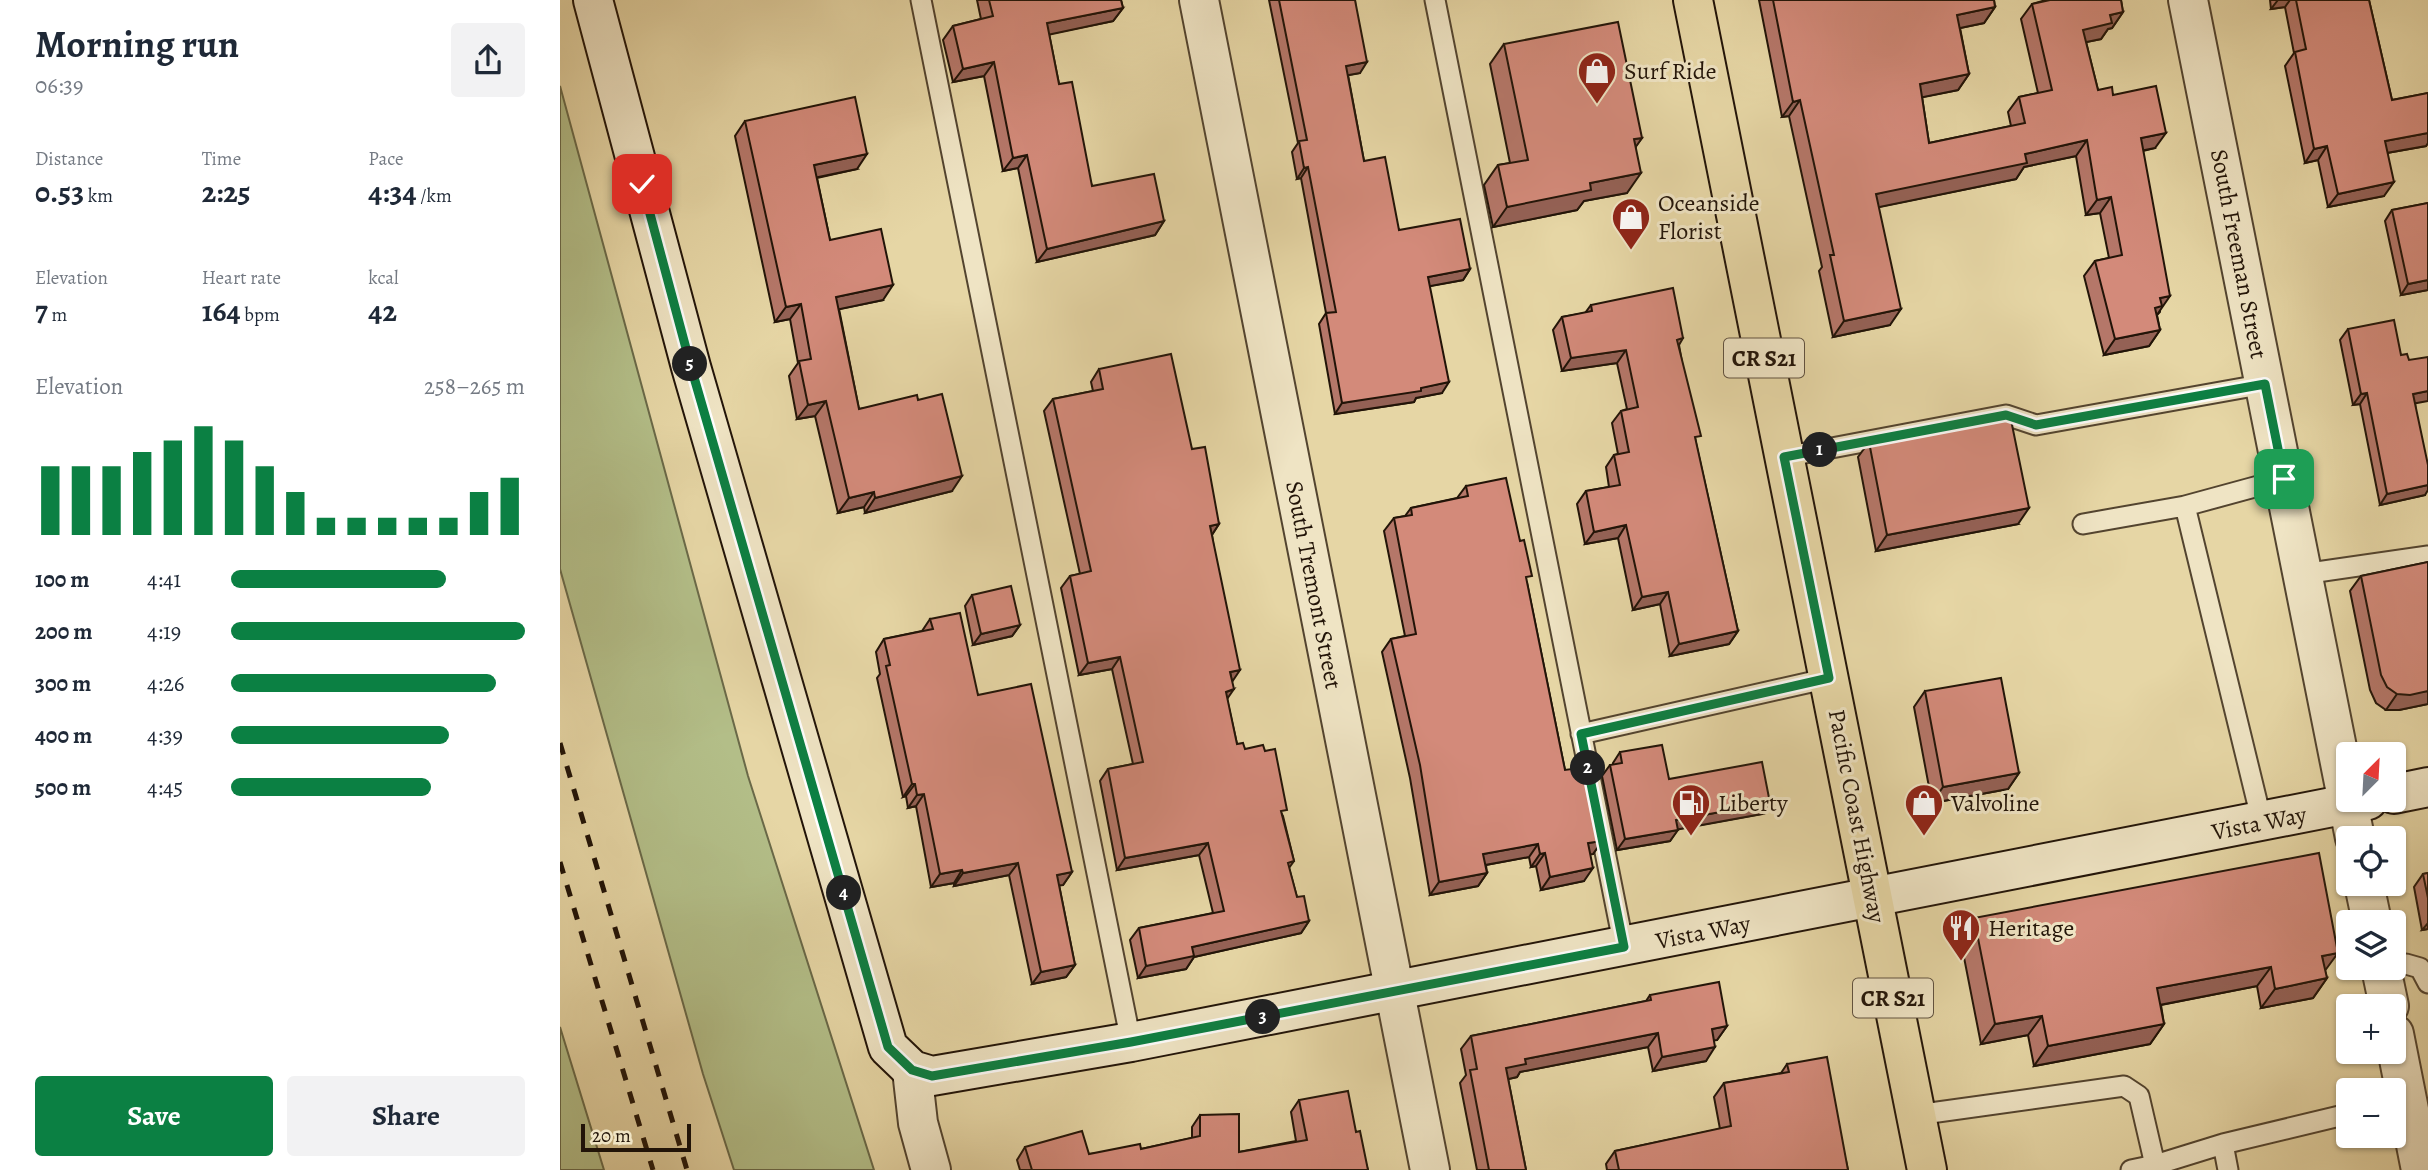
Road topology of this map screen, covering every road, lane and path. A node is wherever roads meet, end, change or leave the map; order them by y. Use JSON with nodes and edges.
{"nodes":[{"id":1,"x":593,"y":0,"type":"edge"},
{"id":2,"x":921,"y":0,"type":"edge"},
{"id":3,"x":1199,"y":0,"type":"edge"},
{"id":4,"x":1435,"y":0,"type":"edge"},
{"id":5,"x":1693,"y":0,"type":"edge"},
{"id":6,"x":2188,"y":0,"type":"edge"},
{"id":7,"x":2265,"y":384,"type":"junction"},
{"id":8,"x":1784,"y":457,"type":"junction"},
{"id":9,"x":2284,"y":479,"type":"junction"},
{"id":10,"x":2185,"y":506,"type":"junction"},
{"id":11,"x":2083,"y":524,"type":"dead end"},
{"id":12,"x":2428,"y":556,"type":"edge"},
{"id":13,"x":2303,"y":574,"type":"junction"},
{"id":14,"x":1829,"y":678,"type":"junction"},
{"id":15,"x":1581,"y":734,"type":"junction"},
{"id":16,"x":2428,"y":787,"type":"edge"},
{"id":17,"x":2406,"y":792,"type":"edge"},
{"id":18,"x":2357,"y":814,"type":"edge"},
{"id":19,"x":2262,"y":822,"type":"junction"},
{"id":20,"x":1873,"y":899,"type":"junction"},
{"id":21,"x":1624,"y":947,"type":"junction"},
{"id":22,"x":2406,"y":964,"type":"edge"},
{"id":23,"x":2428,"y":983,"type":"edge"},
{"id":24,"x":1394,"y":992,"type":"junction"},
{"id":25,"x":1131,"y":1042,"type":"junction"},
{"id":26,"x":912,"y":1070,"type":"junction"},
{"id":27,"x":1914,"y":1106,"type":"junction"},
{"id":28,"x":2336,"y":1117,"type":"edge"},
{"id":29,"x":2406,"y":1121,"type":"edge"},
{"id":30,"x":2223,"y":1144,"type":"junction"},
{"id":31,"x":2155,"y":1165,"type":"junction"},
{"id":32,"x":931,"y":1170,"type":"edge"},
{"id":33,"x":1430,"y":1170,"type":"edge"},
{"id":34,"x":1927,"y":1170,"type":"edge"},
{"id":35,"x":2131,"y":1170,"type":"edge"},
{"id":36,"x":2228,"y":1170,"type":"edge"},
{"id":37,"x":2421,"y":1170,"type":"edge"}],
"edges":[{"from":1,"to":26,"type":"street"},
{"from":2,"to":25,"type":"lane"},
{"from":3,"to":24,"type":"street","name":"South Tremont Street"},
{"from":4,"to":15,"type":"lane"},
{"from":5,"to":8,"type":"main road","name":"Pacific Coast Highway","number":"CR S21"},
{"from":6,"to":7,"type":"street","name":"South Freeman Street"},
{"from":7,"to":8,"type":"lane"},
{"from":7,"to":9,"type":"street","name":"South Freeman Street"},
{"from":8,"to":14,"type":"main road","name":"Pacific Coast Highway","number":"CR S21"},
{"from":9,"to":10,"type":"lane"},
{"from":9,"to":13,"type":"street","name":"South Freeman Street"},
{"from":10,"to":11,"type":"lane"},
{"from":10,"to":19,"type":"lane"},
{"from":12,"to":13,"type":"lane"},
{"from":13,"to":18,"type":"street","name":"South Freeman Street"},
{"from":14,"to":15,"type":"lane"},
{"from":14,"to":20,"type":"main road","name":"Pacific Coast Highway","number":"CR S21"},
{"from":15,"to":21,"type":"lane"},
{"from":16,"to":17,"type":"street"},
{"from":18,"to":19,"type":"street","name":"Vista Way"},
{"from":19,"to":20,"type":"street","name":"Vista Way"},
{"from":20,"to":21,"type":"street","name":"Vista Way"},
{"from":20,"to":27,"type":"main road","name":"Pacific Coast Highway","number":"CR S21"},
{"from":21,"to":24,"type":"street","name":"Vista Way"},
{"from":22,"to":23,"type":"lane"},
{"from":24,"to":25,"type":"street","name":"Vista Way"},
{"from":24,"to":33,"type":"street","name":"South Tremont Street"},
{"from":25,"to":26,"type":"street","name":"Vista Way"},
{"from":26,"to":32,"type":"street"},
{"from":27,"to":31,"type":"lane"},
{"from":27,"to":34,"type":"main road","name":"Pacific Coast Highway","number":"CR S21"},
{"from":28,"to":30,"type":"lane"},
{"from":29,"to":37,"type":"street"},
{"from":30,"to":31,"type":"lane"},
{"from":30,"to":36,"type":"lane"},
{"from":31,"to":35,"type":"lane"}]}
